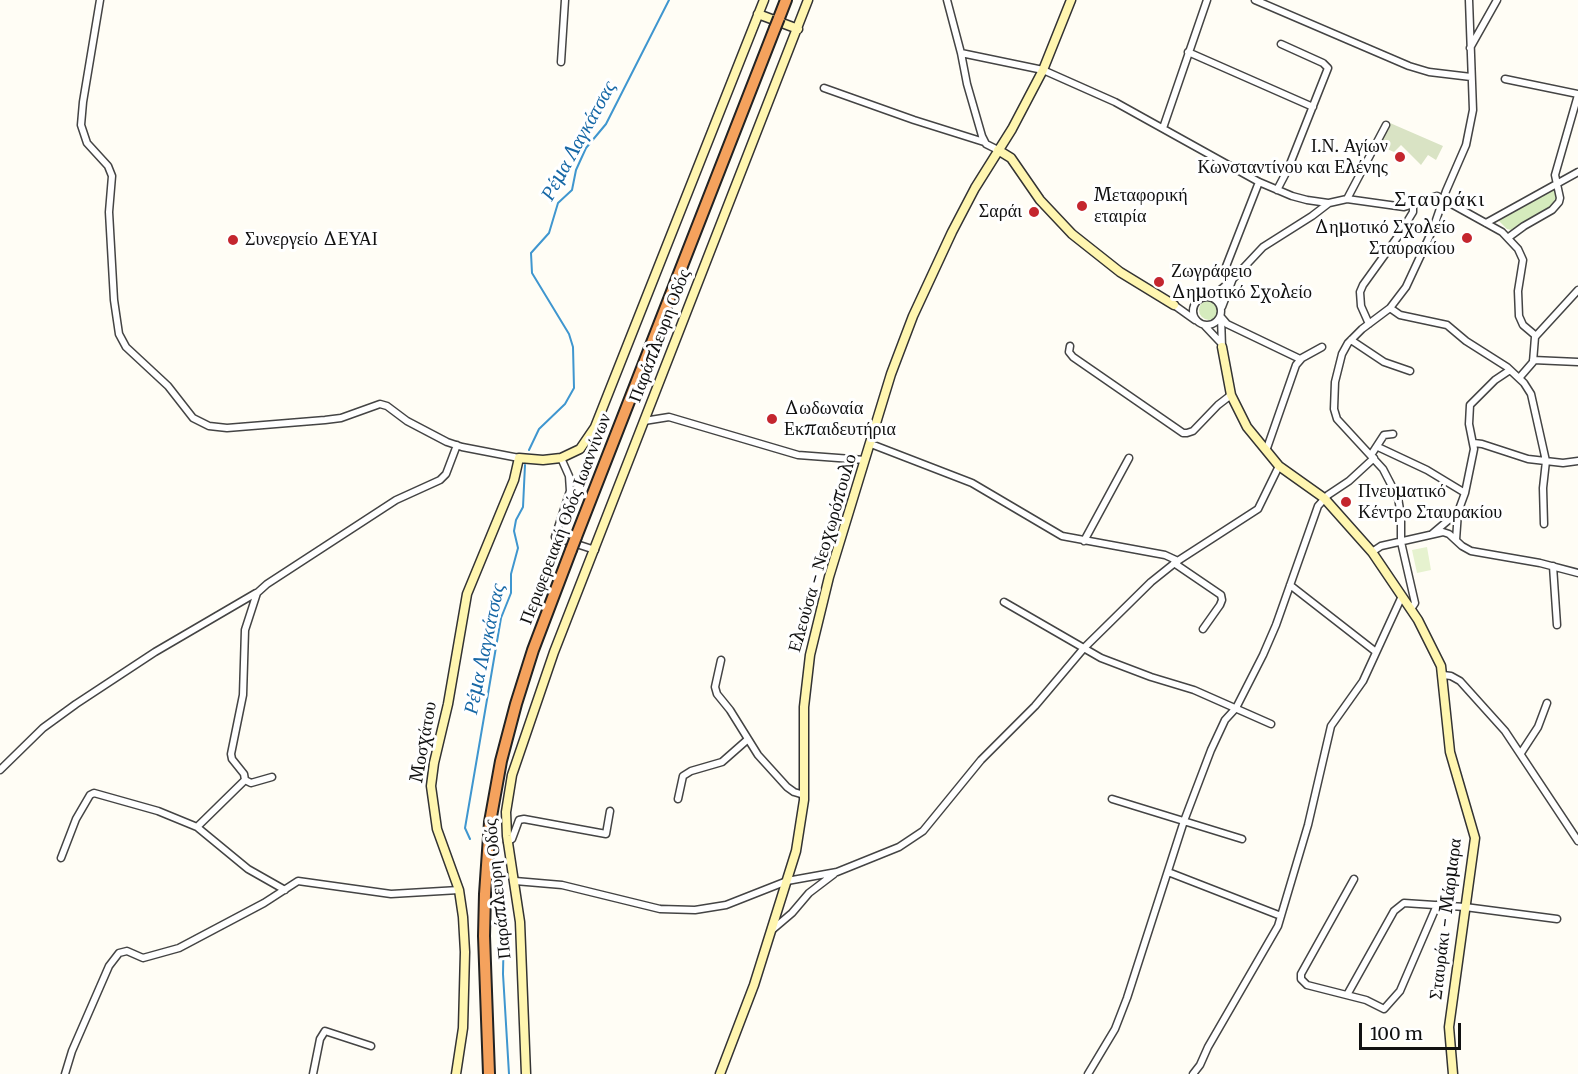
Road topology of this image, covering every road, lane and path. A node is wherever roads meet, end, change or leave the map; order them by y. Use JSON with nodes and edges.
{"nodes":[{"id":1,"x":100,"y":0,"type":"edge"},
{"id":2,"x":565,"y":0,"type":"edge"},
{"id":3,"x":764,"y":0,"type":"edge"},
{"id":4,"x":786,"y":0,"type":"edge"},
{"id":5,"x":808,"y":0,"type":"edge"},
{"id":6,"x":947,"y":0,"type":"edge"},
{"id":7,"x":1071,"y":0,"type":"edge"},
{"id":8,"x":1207,"y":0,"type":"edge"},
{"id":9,"x":1255,"y":0,"type":"edge"},
{"id":10,"x":1469,"y":0,"type":"edge"},
{"id":11,"x":1497,"y":0,"type":"edge"},
{"id":12,"x":758,"y":14,"type":"junction"},
{"id":13,"x":798,"y":29,"type":"junction"},
{"id":14,"x":1281,"y":44,"type":"dead end"},
{"id":15,"x":1470,"y":48,"type":"junction"},
{"id":16,"x":1188,"y":52,"type":"junction"},
{"id":17,"x":962,"y":53,"type":"junction"},
{"id":18,"x":561,"y":62,"type":"dead end"},
{"id":19,"x":1043,"y":70,"type":"junction"},
{"id":20,"x":1471,"y":77,"type":"junction"},
{"id":21,"x":1505,"y":79,"type":"dead end"},
{"id":22,"x":824,"y":88,"type":"dead end"},
{"id":23,"x":1578,"y":95,"type":"edge"},
{"id":24,"x":1313,"y":107,"type":"junction"},
{"id":25,"x":1386,"y":125,"type":"dead end"},
{"id":26,"x":1163,"y":128,"type":"junction"},
{"id":27,"x":984,"y":142,"type":"junction"},
{"id":28,"x":998,"y":150,"type":"junction"},
{"id":29,"x":1578,"y":172,"type":"edge"},
{"id":30,"x":1259,"y":182,"type":"junction"},
{"id":31,"x":1556,"y":184,"type":"junction"},
{"id":32,"x":1277,"y":190,"type":"junction"},
{"id":33,"x":1444,"y":198,"type":"junction"},
{"id":34,"x":1347,"y":199,"type":"junction"},
{"id":35,"x":1329,"y":203,"type":"junction"},
{"id":36,"x":1413,"y":206,"type":"junction"},
{"id":37,"x":1486,"y":223,"type":"junction"},
{"id":38,"x":1509,"y":237,"type":"junction"},
{"id":39,"x":1232,"y":280,"type":"junction"},
{"id":40,"x":1578,"y":290,"type":"edge"},
{"id":41,"x":1212,"y":297,"type":"junction"},
{"id":42,"x":1195,"y":302,"type":"junction"},
{"id":43,"x":1174,"y":305,"type":"junction"},
{"id":44,"x":1222,"y":307,"type":"junction"},
{"id":45,"x":1390,"y":308,"type":"junction"},
{"id":46,"x":1221,"y":317,"type":"junction"},
{"id":47,"x":1196,"y":320,"type":"junction"},
{"id":48,"x":1368,"y":324,"type":"junction"},
{"id":49,"x":1204,"y":325,"type":"junction"},
{"id":50,"x":1536,"y":336,"type":"junction"},
{"id":51,"x":1351,"y":340,"type":"junction"},
{"id":52,"x":1070,"y":346,"type":"dead end"},
{"id":53,"x":1222,"y":346,"type":"junction"},
{"id":54,"x":1322,"y":347,"type":"dead end"},
{"id":55,"x":1300,"y":360,"type":"junction"},
{"id":56,"x":1533,"y":360,"type":"junction"},
{"id":57,"x":1578,"y":363,"type":"edge"},
{"id":58,"x":1510,"y":370,"type":"junction"},
{"id":59,"x":1410,"y":371,"type":"dead end"},
{"id":60,"x":1520,"y":377,"type":"junction"},
{"id":61,"x":1231,"y":395,"type":"junction"},
{"id":62,"x":644,"y":421,"type":"junction"},
{"id":63,"x":1393,"y":434,"type":"dead end"},
{"id":64,"x":1474,"y":443,"type":"junction"},
{"id":65,"x":871,"y":444,"type":"junction"},
{"id":66,"x":457,"y":446,"type":"junction"},
{"id":67,"x":1378,"y":447,"type":"junction"},
{"id":68,"x":1266,"y":452,"type":"junction"},
{"id":69,"x":1373,"y":457,"type":"junction"},
{"id":70,"x":519,"y":458,"type":"junction"},
{"id":71,"x":561,"y":458,"type":"junction"},
{"id":72,"x":1129,"y":458,"type":"dead end"},
{"id":73,"x":866,"y":460,"type":"junction"},
{"id":74,"x":1546,"y":461,"type":"junction"},
{"id":75,"x":1578,"y":461,"type":"edge"},
{"id":76,"x":1279,"y":466,"type":"junction"},
{"id":77,"x":1464,"y":493,"type":"junction"},
{"id":78,"x":1324,"y":498,"type":"junction"},
{"id":79,"x":1458,"y":512,"type":"junction"},
{"id":80,"x":1544,"y":524,"type":"dead end"},
{"id":81,"x":1431,"y":534,"type":"junction"},
{"id":82,"x":1456,"y":540,"type":"junction"},
{"id":83,"x":1084,"y":541,"type":"junction"},
{"id":84,"x":1401,"y":542,"type":"junction"},
{"id":85,"x":595,"y":550,"type":"junction"},
{"id":86,"x":1372,"y":552,"type":"junction"},
{"id":87,"x":1176,"y":562,"type":"junction"},
{"id":88,"x":1552,"y":566,"type":"junction"},
{"id":89,"x":1578,"y":573,"type":"edge"},
{"id":90,"x":1290,"y":585,"type":"junction"},
{"id":91,"x":257,"y":593,"type":"junction"},
{"id":92,"x":1402,"y":596,"type":"junction"},
{"id":93,"x":1005,"y":602,"type":"dead end"},
{"id":94,"x":1411,"y":609,"type":"junction"},
{"id":95,"x":1557,"y":625,"type":"dead end"},
{"id":96,"x":1203,"y":629,"type":"dead end"},
{"id":97,"x":1084,"y":648,"type":"junction"},
{"id":98,"x":1376,"y":652,"type":"junction"},
{"id":99,"x":721,"y":660,"type":"dead end"},
{"id":100,"x":1443,"y":675,"type":"junction"},
{"id":101,"x":1547,"y":703,"type":"dead end"},
{"id":102,"x":1236,"y":708,"type":"junction"},
{"id":103,"x":1271,"y":724,"type":"dead end"},
{"id":104,"x":747,"y":740,"type":"junction"},
{"id":105,"x":1521,"y":753,"type":"junction"},
{"id":106,"x":0,"y":770,"type":"edge"},
{"id":107,"x":272,"y":777,"type":"dead end"},
{"id":108,"x":245,"y":780,"type":"junction"},
{"id":109,"x":804,"y":795,"type":"junction"},
{"id":110,"x":678,"y":799,"type":"dead end"},
{"id":111,"x":1112,"y":799,"type":"dead end"},
{"id":112,"x":610,"y":811,"type":"dead end"},
{"id":113,"x":1185,"y":821,"type":"junction"},
{"id":114,"x":197,"y":826,"type":"junction"},
{"id":115,"x":1242,"y":839,"type":"dead end"},
{"id":116,"x":1578,"y":841,"type":"edge"},
{"id":117,"x":507,"y":842,"type":"junction"},
{"id":118,"x":61,"y":858,"type":"dead end"},
{"id":119,"x":837,"y":872,"type":"junction"},
{"id":120,"x":1168,"y":872,"type":"junction"},
{"id":121,"x":1354,"y":879,"type":"dead end"},
{"id":122,"x":515,"y":881,"type":"junction"},
{"id":123,"x":787,"y":881,"type":"junction"},
{"id":124,"x":285,"y":890,"type":"junction"},
{"id":125,"x":459,"y":890,"type":"junction"},
{"id":126,"x":1437,"y":904,"type":"junction"},
{"id":127,"x":1466,"y":908,"type":"junction"},
{"id":128,"x":1281,"y":916,"type":"junction"},
{"id":129,"x":1557,"y":919,"type":"dead end"},
{"id":130,"x":772,"y":930,"type":"junction"},
{"id":131,"x":1347,"y":995,"type":"junction"},
{"id":132,"x":370,"y":1046,"type":"dead end"},
{"id":133,"x":65,"y":1074,"type":"edge"},
{"id":134,"x":313,"y":1074,"type":"edge"},
{"id":135,"x":456,"y":1074,"type":"edge"},
{"id":136,"x":489,"y":1074,"type":"edge"},
{"id":137,"x":526,"y":1074,"type":"edge"},
{"id":138,"x":720,"y":1074,"type":"edge"},
{"id":139,"x":1088,"y":1074,"type":"edge"},
{"id":140,"x":1193,"y":1074,"type":"edge"},
{"id":141,"x":1453,"y":1074,"type":"edge"}],
"edges":[{"from":1,"to":66,"type":"street"},
{"from":2,"to":18,"type":"street"},
{"from":3,"to":12,"type":"street","name":"Παράπλευρη Οδός"},
{"from":4,"to":136,"type":"highway","name":"Περιφερειακή Οδός Ιωαννίνων","bridge":true},
{"from":5,"to":13,"type":"street","name":"Παράπλευρη Οδός"},
{"from":6,"to":17,"type":"street"},
{"from":7,"to":19,"type":"street","name":"Ελεούσα - Νεοχωρόπουλο"},
{"from":8,"to":16,"type":"street"},
{"from":9,"to":20,"type":"street"},
{"from":10,"to":15,"type":"street"},
{"from":11,"to":15,"type":"street"},
{"from":12,"to":13,"type":"street"},
{"from":12,"to":71,"type":"street","name":"Παράπλευρη Οδός"},
{"from":13,"to":62,"type":"street","name":"Παράπλευρη Οδός"},
{"from":14,"to":24,"type":"street"},
{"from":15,"to":20,"type":"street"},
{"from":16,"to":24,"type":"street"},
{"from":16,"to":26,"type":"street"},
{"from":17,"to":19,"type":"street"},
{"from":17,"to":27,"type":"street"},
{"from":19,"to":26,"type":"street"},
{"from":19,"to":28,"type":"street","name":"Ελεούσα - Νεοχωρόπουλο"},
{"from":20,"to":33,"type":"street"},
{"from":21,"to":23,"type":"street"},
{"from":22,"to":27,"type":"street"},
{"from":23,"to":31,"type":"street"},
{"from":24,"to":32,"type":"street"},
{"from":25,"to":34,"type":"street"},
{"from":26,"to":30,"type":"street"},
{"from":27,"to":28,"type":"street"},
{"from":28,"to":43,"type":"street"},
{"from":28,"to":65,"type":"street","name":"Ελεούσα - Νεοχωρόπουλο"},
{"from":29,"to":31,"type":"street"},
{"from":30,"to":32,"type":"street"},
{"from":30,"to":39,"type":"street"},
{"from":31,"to":37,"type":"street"},
{"from":31,"to":38,"type":"street"},
{"from":32,"to":35,"type":"street"},
{"from":33,"to":36,"type":"street"},
{"from":33,"to":37,"type":"street"},
{"from":33,"to":45,"type":"street"},
{"from":34,"to":35,"type":"street"},
{"from":34,"to":36,"type":"street"},
{"from":35,"to":39,"type":"street"},
{"from":36,"to":48,"type":"street"},
{"from":37,"to":38,"type":"street"},
{"from":38,"to":50,"type":"street"},
{"from":39,"to":41,"type":"street"},
{"from":39,"to":44,"type":"street"},
{"from":40,"to":50,"type":"street"},
{"from":41,"to":42,"type":"street"},
{"from":41,"to":44,"type":"street"},
{"from":42,"to":43,"type":"street"},
{"from":42,"to":47,"type":"street"},
{"from":43,"to":47,"type":"street"},
{"from":44,"to":46,"type":"street"},
{"from":45,"to":48,"type":"street"},
{"from":45,"to":58,"type":"street"},
{"from":46,"to":49,"type":"street"},
{"from":46,"to":53,"type":"street"},
{"from":46,"to":55,"type":"street"},
{"from":47,"to":49,"type":"street"},
{"from":48,"to":51,"type":"street"},
{"from":49,"to":53,"type":"street"},
{"from":50,"to":56,"type":"street"},
{"from":51,"to":59,"type":"street"},
{"from":51,"to":69,"type":"street"},
{"from":52,"to":61,"type":"street"},
{"from":53,"to":61,"type":"street","name":"Σταυράκι - Μάρμαρα"},
{"from":54,"to":55,"type":"street"},
{"from":55,"to":68,"type":"street"},
{"from":56,"to":57,"type":"street"},
{"from":56,"to":60,"type":"street"},
{"from":58,"to":60,"type":"street"},
{"from":58,"to":64,"type":"street"},
{"from":60,"to":74,"type":"street"},
{"from":61,"to":68,"type":"street","name":"Σταυράκι - Μάρμαρα"},
{"from":62,"to":73,"type":"street"},
{"from":62,"to":85,"type":"street","name":"Παράπλευρη Οδός"},
{"from":63,"to":67,"type":"street"},
{"from":64,"to":74,"type":"street"},
{"from":64,"to":77,"type":"street"},
{"from":65,"to":73,"type":"street","name":"Ελεούσα - Νεοχωρόπουλο"},
{"from":65,"to":83,"type":"street"},
{"from":66,"to":70,"type":"street"},
{"from":66,"to":91,"type":"street"},
{"from":67,"to":69,"type":"street"},
{"from":67,"to":77,"type":"street"},
{"from":68,"to":76,"type":"street","name":"Σταυράκι - Μάρμαρα"},
{"from":69,"to":78,"type":"street"},
{"from":69,"to":84,"type":"street"},
{"from":70,"to":71,"type":"street"},
{"from":70,"to":125,"type":"street","name":"Μοσχάτου"},
{"from":71,"to":85,"type":"street"},
{"from":72,"to":83,"type":"street"},
{"from":73,"to":109,"type":"street","name":"Ελεούσα - Νεοχωρόπουλο"},
{"from":74,"to":75,"type":"street"},
{"from":74,"to":80,"type":"street"},
{"from":76,"to":78,"type":"street","name":"Σταυράκι - Μάρμαρα"},
{"from":76,"to":87,"type":"street"},
{"from":77,"to":79,"type":"street"},
{"from":78,"to":86,"type":"street","name":"Σταυράκι - Μάρμαρα"},
{"from":78,"to":90,"type":"street"},
{"from":79,"to":81,"type":"street"},
{"from":79,"to":82,"type":"street"},
{"from":81,"to":82,"type":"street"},
{"from":81,"to":84,"type":"street"},
{"from":82,"to":88,"type":"street"},
{"from":83,"to":87,"type":"street"},
{"from":84,"to":86,"type":"street"},
{"from":84,"to":94,"type":"street"},
{"from":85,"to":117,"type":"street","name":"Παράπλευρη Οδός"},
{"from":86,"to":92,"type":"street","name":"Σταυράκι - Μάρμαρα"},
{"from":87,"to":96,"type":"street"},
{"from":87,"to":97,"type":"street"},
{"from":88,"to":89,"type":"street"},
{"from":88,"to":95,"type":"street"},
{"from":90,"to":98,"type":"street"},
{"from":90,"to":102,"type":"street"},
{"from":91,"to":106,"type":"street"},
{"from":91,"to":108,"type":"street"},
{"from":92,"to":94,"type":"street","name":"Σταυράκι - Μάρμαρα"},
{"from":92,"to":98,"type":"street"},
{"from":93,"to":97,"type":"street"},
{"from":94,"to":100,"type":"street","name":"Σταυράκι - Μάρμαρα"},
{"from":97,"to":102,"type":"street"},
{"from":97,"to":119,"type":"street"},
{"from":98,"to":128,"type":"street"},
{"from":99,"to":104,"type":"street"},
{"from":100,"to":105,"type":"street"},
{"from":100,"to":127,"type":"street","name":"Σταυράκι - Μάρμαρα"},
{"from":101,"to":105,"type":"street"},
{"from":102,"to":103,"type":"street"},
{"from":102,"to":113,"type":"street"},
{"from":104,"to":109,"type":"street"},
{"from":104,"to":110,"type":"street"},
{"from":105,"to":116,"type":"street"},
{"from":107,"to":108,"type":"street"},
{"from":108,"to":114,"type":"street"},
{"from":109,"to":123,"type":"street","name":"Ελεούσα - Νεοχωρόπουλο"},
{"from":111,"to":113,"type":"street"},
{"from":112,"to":117,"type":"street"},
{"from":113,"to":115,"type":"street"},
{"from":113,"to":120,"type":"street"},
{"from":114,"to":118,"type":"street"},
{"from":114,"to":124,"type":"street"},
{"from":117,"to":122,"type":"street","name":"Παράπλευρη Οδός"},
{"from":119,"to":123,"type":"street"},
{"from":119,"to":130,"type":"street"},
{"from":120,"to":128,"type":"street"},
{"from":120,"to":139,"type":"street"},
{"from":121,"to":131,"type":"street"},
{"from":122,"to":123,"type":"street"},
{"from":122,"to":137,"type":"street","name":"Παράπλευρη Οδός"},
{"from":123,"to":130,"type":"street","name":"Ελεούσα - Νεοχωρόπουλο"},
{"from":124,"to":125,"type":"street"},
{"from":124,"to":133,"type":"street"},
{"from":125,"to":135,"type":"street","name":"Μοσχάτου"},
{"from":126,"to":127,"type":"street"},
{"from":126,"to":131,"type":"street"},
{"from":126,"to":131,"type":"street"},
{"from":127,"to":129,"type":"street"},
{"from":127,"to":141,"type":"street","name":"Σταυράκι - Μάρμαρα"},
{"from":128,"to":140,"type":"street"},
{"from":130,"to":138,"type":"street","name":"Ελεούσα - Νεοχωρόπουλο"},
{"from":132,"to":134,"type":"street"}]}
